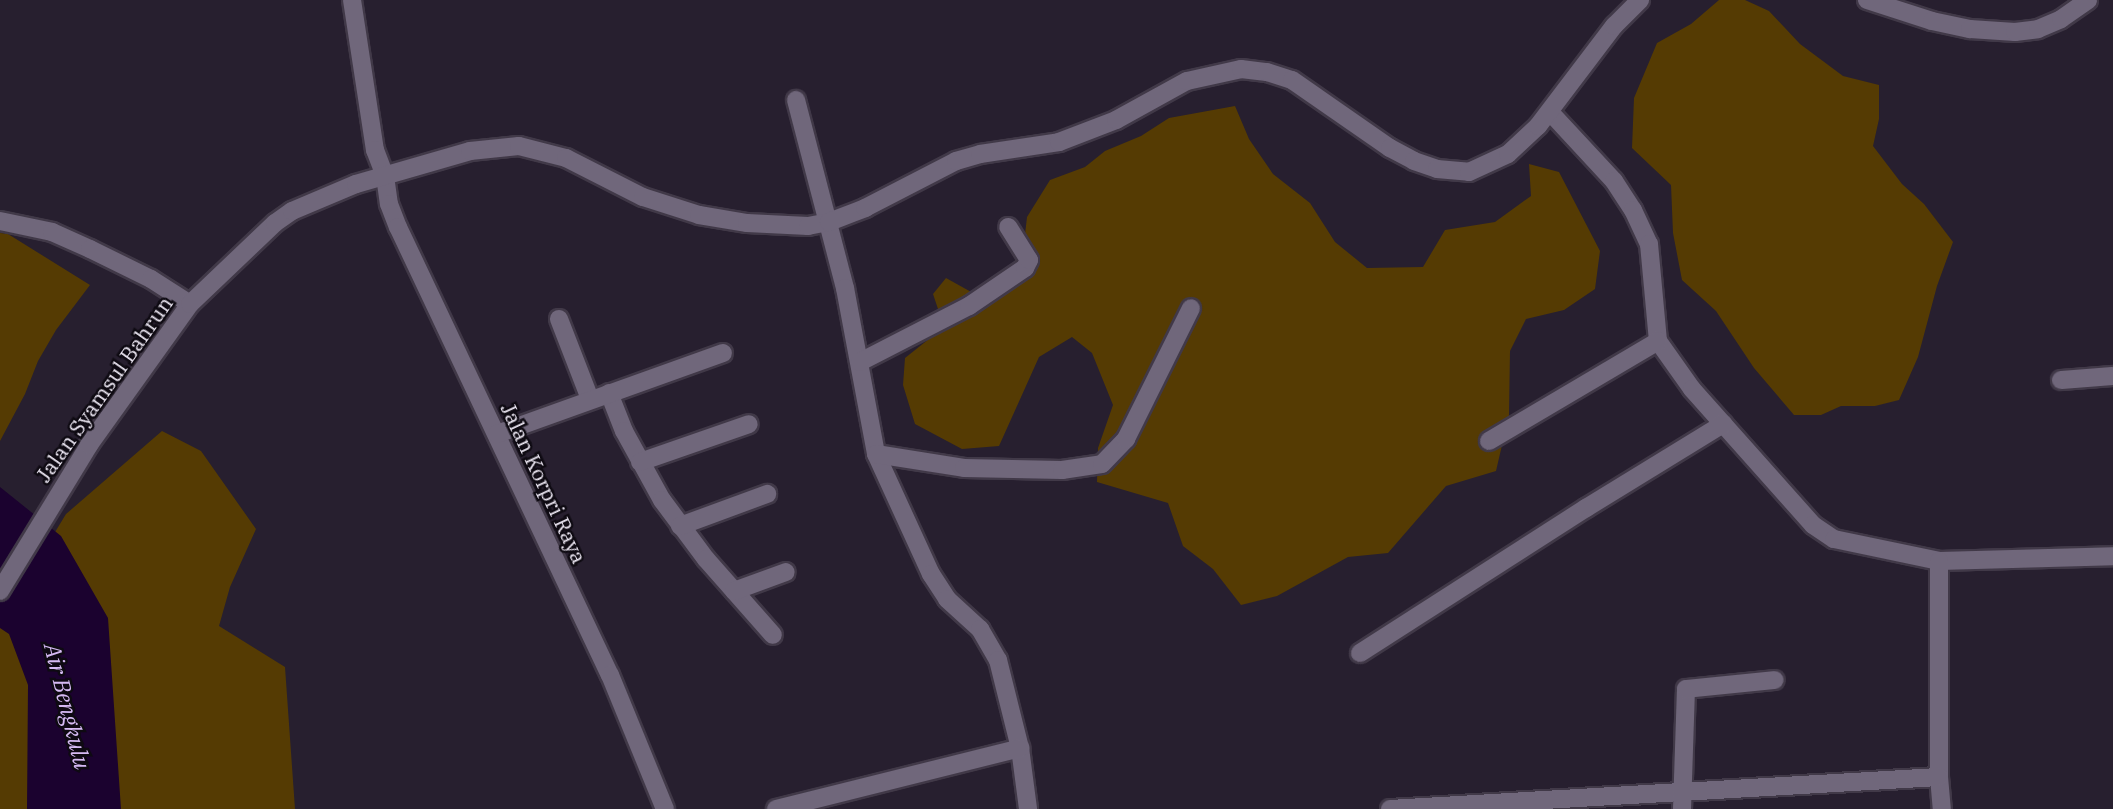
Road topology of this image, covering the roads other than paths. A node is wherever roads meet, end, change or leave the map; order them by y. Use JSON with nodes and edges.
{"nodes":[{"id":1,"x":352,"y":0,"type":"edge"},
{"id":2,"x":1640,"y":0,"type":"edge"},
{"id":3,"x":1867,"y":0,"type":"edge"},
{"id":4,"x":2088,"y":0,"type":"edge"},
{"id":5,"x":796,"y":100,"type":"dead end"},
{"id":6,"x":1550,"y":112,"type":"junction"},
{"id":7,"x":385,"y":176,"type":"junction"},
{"id":8,"x":0,"y":221,"type":"edge"},
{"id":9,"x":829,"y":222,"type":"junction"},
{"id":10,"x":1008,"y":227,"type":"dead end"},
{"id":11,"x":190,"y":304,"type":"junction"},
{"id":12,"x":1191,"y":308,"type":"dead end"},
{"id":13,"x":559,"y":320,"type":"dead end"},
{"id":14,"x":1658,"y":341,"type":"junction"},
{"id":15,"x":723,"y":353,"type":"dead end"},
{"id":16,"x":860,"y":362,"type":"junction"},
{"id":17,"x":2113,"y":376,"type":"edge"},
{"id":18,"x":2060,"y":380,"type":"dead end"},
{"id":19,"x":609,"y":393,"type":"junction"},
{"id":20,"x":590,"y":399,"type":"junction"},
{"id":21,"x":749,"y":424,"type":"dead end"},
{"id":22,"x":1723,"y":424,"type":"junction"},
{"id":23,"x":497,"y":434,"type":"junction"},
{"id":24,"x":1489,"y":441,"type":"dead end"},
{"id":25,"x":876,"y":454,"type":"junction"},
{"id":26,"x":640,"y":462,"type":"junction"},
{"id":27,"x":767,"y":494,"type":"dead end"},
{"id":28,"x":680,"y":526,"type":"junction"},
{"id":29,"x":2113,"y":556,"type":"edge"},
{"id":30,"x":1939,"y":561,"type":"junction"},
{"id":31,"x":786,"y":572,"type":"dead end"},
{"id":32,"x":0,"y":591,"type":"edge"},
{"id":33,"x":734,"y":591,"type":"junction"},
{"id":34,"x":773,"y":635,"type":"dead end"},
{"id":35,"x":1360,"y":653,"type":"dead end"},
{"id":36,"x":1775,"y":680,"type":"dead end"},
{"id":37,"x":1020,"y":748,"type":"junction"},
{"id":38,"x":1939,"y":777,"type":"junction"},
{"id":39,"x":1682,"y":801,"type":"edge"},
{"id":40,"x":665,"y":809,"type":"edge"},
{"id":41,"x":776,"y":809,"type":"edge"},
{"id":42,"x":1028,"y":809,"type":"edge"},
{"id":43,"x":1390,"y":809,"type":"edge"},
{"id":44,"x":1397,"y":809,"type":"edge"},
{"id":45,"x":1942,"y":809,"type":"edge"}],
"edges":[{"from":1,"to":7,"type":"street","name":"Jalan Korpri Raya"},
{"from":2,"to":6,"type":"street","name":"Jalan Syamsul Bahrun"},
{"from":3,"to":4,"type":"street"},
{"from":5,"to":9,"type":"street"},
{"from":6,"to":9,"type":"street","name":"Jalan Syamsul Bahrun"},
{"from":6,"to":14,"type":"street"},
{"from":7,"to":9,"type":"street","name":"Jalan Syamsul Bahrun"},
{"from":7,"to":11,"type":"street","name":"Jalan Syamsul Bahrun"},
{"from":7,"to":23,"type":"street","name":"Jalan Korpri Raya"},
{"from":8,"to":11,"type":"street"},
{"from":9,"to":16,"type":"street"},
{"from":10,"to":16,"type":"street"},
{"from":11,"to":32,"type":"street","name":"Jalan Syamsul Bahrun"},
{"from":12,"to":25,"type":"street"},
{"from":13,"to":20,"type":"street"},
{"from":14,"to":22,"type":"street"},
{"from":14,"to":24,"type":"street"},
{"from":15,"to":19,"type":"street"},
{"from":16,"to":25,"type":"street"},
{"from":17,"to":18,"type":"street"},
{"from":19,"to":20,"type":"street"},
{"from":19,"to":26,"type":"street"},
{"from":20,"to":23,"type":"street"},
{"from":21,"to":26,"type":"street"},
{"from":22,"to":30,"type":"street"},
{"from":22,"to":35,"type":"street"},
{"from":23,"to":40,"type":"street","name":"Jalan Korpri Raya"},
{"from":25,"to":37,"type":"street"},
{"from":26,"to":28,"type":"street"},
{"from":27,"to":28,"type":"street"},
{"from":28,"to":33,"type":"street"},
{"from":29,"to":30,"type":"street"},
{"from":30,"to":38,"type":"street"},
{"from":31,"to":33,"type":"street"},
{"from":33,"to":34,"type":"street"},
{"from":36,"to":39,"type":"street"},
{"from":37,"to":41,"type":"street"},
{"from":37,"to":42,"type":"street"},
{"from":38,"to":39,"type":"street"},
{"from":38,"to":45,"type":"street"},
{"from":39,"to":44,"type":"street"},
{"from":43,"to":44,"type":"street"}]}
